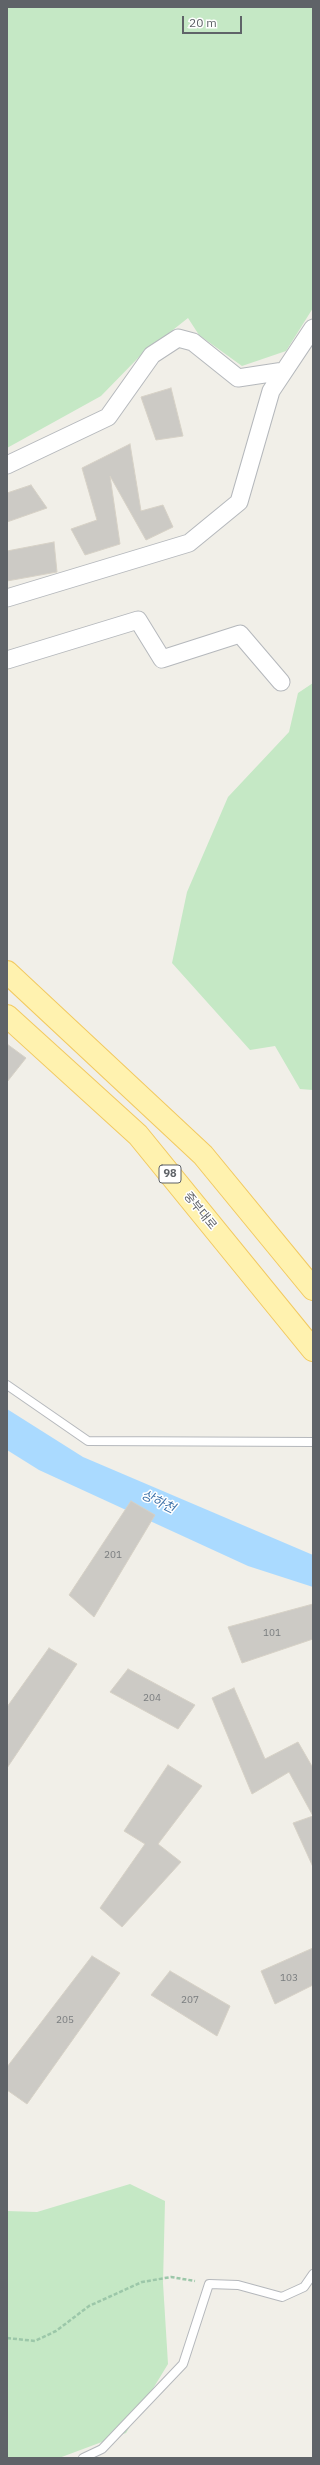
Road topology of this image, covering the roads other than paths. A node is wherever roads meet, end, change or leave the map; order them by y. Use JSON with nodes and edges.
{"nodes":[{"id":1,"x":313,"y":328,"type":"edge"},
{"id":2,"x":284,"y":371,"type":"junction"},
{"id":3,"x":7,"y":465,"type":"edge"},
{"id":4,"x":7,"y":598,"type":"edge"},
{"id":5,"x":7,"y":660,"type":"edge"},
{"id":6,"x":281,"y":682,"type":"dead end"},
{"id":7,"x":7,"y":972,"type":"edge"},
{"id":8,"x":7,"y":1016,"type":"edge"},
{"id":9,"x":313,"y":1289,"type":"edge"},
{"id":10,"x":313,"y":1350,"type":"edge"},
{"id":11,"x":7,"y":1385,"type":"edge"},
{"id":12,"x":313,"y":1442,"type":"edge"},
{"id":13,"x":313,"y":2274,"type":"edge"},
{"id":14,"x":83,"y":2458,"type":"edge"}],
"edges":[{"from":1,"to":2,"type":"street"},
{"from":2,"to":3,"type":"street"},
{"from":2,"to":4,"type":"street"},
{"from":5,"to":6,"type":"street"},
{"from":7,"to":9,"type":"main road"},
{"from":8,"to":10,"type":"main road","name":"중부대로","number":"98"},
{"from":11,"to":12,"type":"lane"},
{"from":13,"to":14,"type":"lane"}]}
